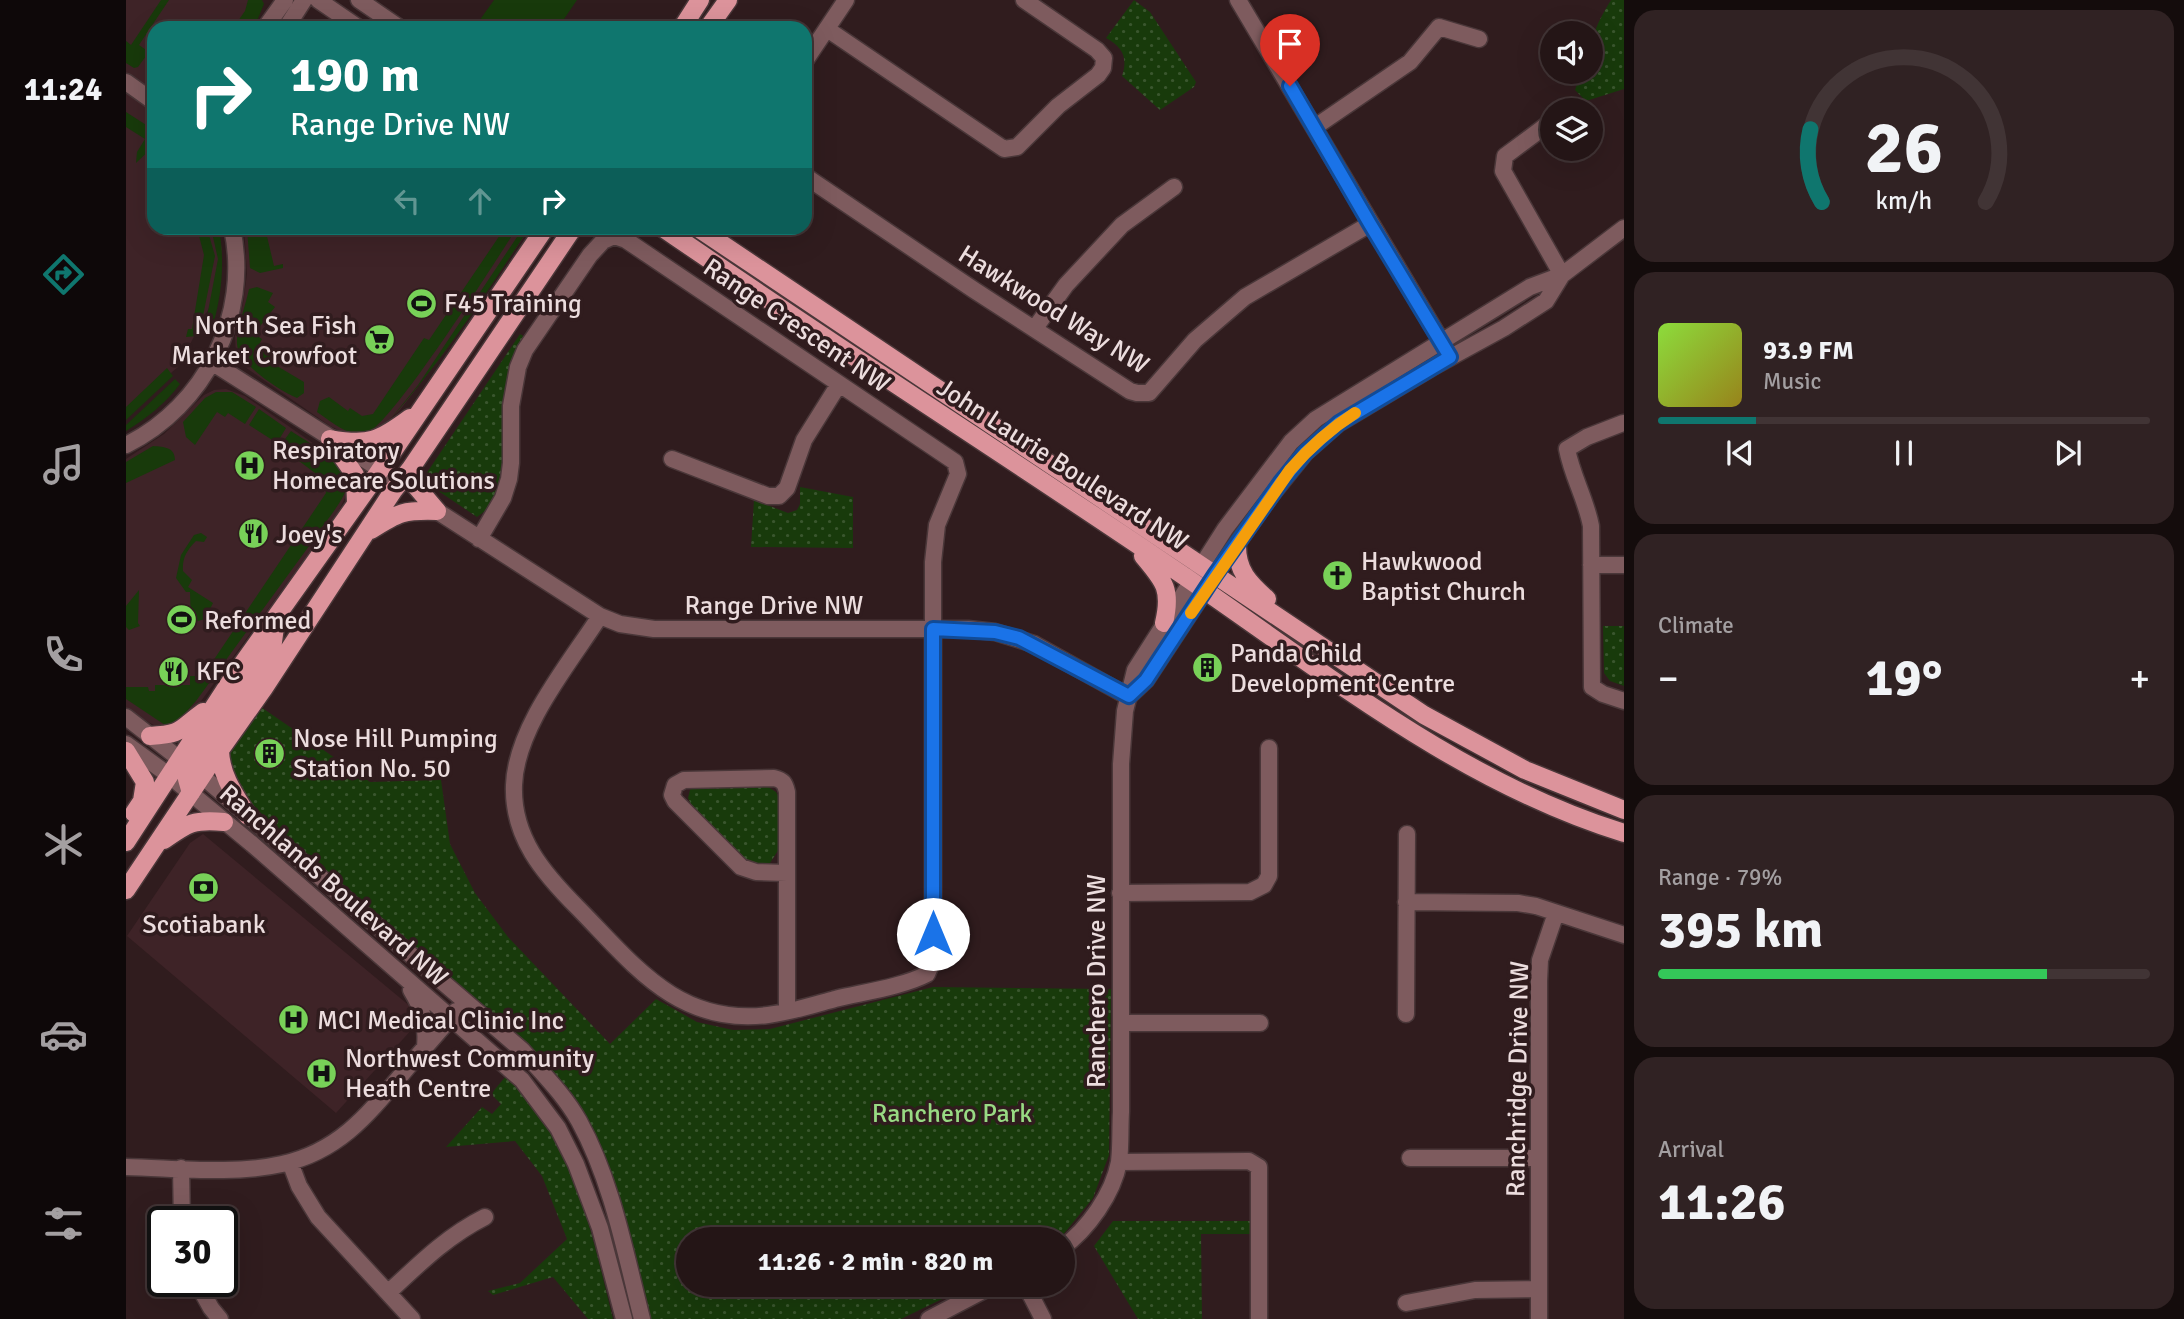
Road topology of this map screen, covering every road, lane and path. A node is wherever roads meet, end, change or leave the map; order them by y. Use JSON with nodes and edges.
{"nodes":[{"id":1,"x":304,"y":0,"type":"edge"},
{"id":2,"x":318,"y":0,"type":"edge"},
{"id":3,"x":359,"y":0,"type":"edge"},
{"id":4,"x":701,"y":0,"type":"edge"},
{"id":5,"x":728,"y":0,"type":"edge"},
{"id":6,"x":846,"y":0,"type":"edge"},
{"id":7,"x":1024,"y":0,"type":"edge"},
{"id":8,"x":1241,"y":1,"type":"edge"},
{"id":9,"x":278,"y":4,"type":"edge"},
{"id":10,"x":269,"y":21,"type":"edge"},
{"id":11,"x":290,"y":21,"type":"edge"},
{"id":12,"x":349,"y":21,"type":"edge"},
{"id":13,"x":390,"y":21,"type":"edge"},
{"id":14,"x":687,"y":21,"type":"edge"},
{"id":15,"x":713,"y":21,"type":"edge"},
{"id":16,"x":827,"y":29,"type":"junction"},
{"id":17,"x":1479,"y":39,"type":"dead end"},
{"id":18,"x":812,"y":51,"type":"edge"},
{"id":19,"x":126,"y":82,"type":"edge"},
{"id":20,"x":147,"y":97,"type":"edge"},
{"id":21,"x":1315,"y":127,"type":"junction"},
{"id":22,"x":1540,"y":130,"type":"edge"},
{"id":23,"x":812,"y":181,"type":"edge"},
{"id":24,"x":1174,"y":187,"type":"dead end"},
{"id":25,"x":1370,"y":224,"type":"junction"},
{"id":26,"x":1624,"y":228,"type":"edge"},
{"id":27,"x":233,"y":235,"type":"edge"},
{"id":28,"x":540,"y":235,"type":"edge"},
{"id":29,"x":569,"y":235,"type":"edge"},
{"id":30,"x":673,"y":235,"type":"edge"},
{"id":31,"x":708,"y":235,"type":"edge"},
{"id":32,"x":1562,"y":275,"type":"junction"},
{"id":33,"x":1035,"y":328,"type":"junction"},
{"id":34,"x":1441,"y":340,"type":"junction"},
{"id":35,"x":1450,"y":357,"type":"junction"},
{"id":36,"x":213,"y":363,"type":"junction"},
{"id":37,"x":839,"y":384,"type":"junction"},
{"id":38,"x":421,"y":410,"type":"junction"},
{"id":39,"x":1623,"y":423,"type":"edge"},
{"id":40,"x":330,"y":439,"type":"junction"},
{"id":41,"x":1292,"y":442,"type":"junction"},
{"id":42,"x":126,"y":446,"type":"edge"},
{"id":43,"x":1305,"y":453,"type":"junction"},
{"id":44,"x":672,"y":459,"type":"dead end"},
{"id":45,"x":381,"y":470,"type":"junction"},
{"id":46,"x":405,"y":475,"type":"junction"},
{"id":47,"x":356,"y":503,"type":"junction"},
{"id":48,"x":437,"y":511,"type":"junction"},
{"id":49,"x":363,"y":536,"type":"junction"},
{"id":50,"x":479,"y":540,"type":"junction"},
{"id":51,"x":1129,"y":540,"type":"junction"},
{"id":52,"x":1237,"y":546,"type":"junction"},
{"id":53,"x":1591,"y":565,"type":"junction"},
{"id":54,"x":1624,"y":565,"type":"edge"},
{"id":55,"x":1203,"y":578,"type":"junction"},
{"id":56,"x":1276,"y":614,"type":"junction"},
{"id":57,"x":276,"y":615,"type":"junction"},
{"id":58,"x":600,"y":616,"type":"junction"},
{"id":59,"x":1164,"y":623,"type":"junction"},
{"id":60,"x":933,"y":629,"type":"junction"},
{"id":61,"x":1129,"y":696,"type":"junction"},
{"id":62,"x":1624,"y":701,"type":"edge"},
{"id":63,"x":215,"y":704,"type":"junction"},
{"id":64,"x":126,"y":717,"type":"edge"},
{"id":65,"x":150,"y":736,"type":"junction"},
{"id":66,"x":126,"y":744,"type":"edge"},
{"id":67,"x":1269,"y":748,"type":"dead end"},
{"id":68,"x":126,"y":751,"type":"edge"},
{"id":69,"x":220,"y":751,"type":"junction"},
{"id":70,"x":191,"y":768,"type":"junction"},
{"id":71,"x":170,"y":776,"type":"junction"},
{"id":72,"x":191,"y":793,"type":"junction"},
{"id":73,"x":1624,"y":810,"type":"edge"},
{"id":74,"x":248,"y":816,"type":"junction"},
{"id":75,"x":224,"y":822,"type":"junction"},
{"id":76,"x":1406,"y":834,"type":"dead end"},
{"id":77,"x":1624,"y":834,"type":"edge"},
{"id":78,"x":126,"y":836,"type":"edge"},
{"id":79,"x":126,"y":842,"type":"edge"},
{"id":80,"x":155,"y":846,"type":"junction"},
{"id":81,"x":787,"y":873,"type":"junction"},
{"id":82,"x":126,"y":890,"type":"edge"},
{"id":83,"x":1120,"y":893,"type":"junction"},
{"id":84,"x":1406,"y":902,"type":"junction"},
{"id":85,"x":1556,"y":913,"type":"junction"},
{"id":86,"x":1624,"y":935,"type":"edge"},
{"id":87,"x":404,"y":977,"type":"junction"},
{"id":88,"x":464,"y":1002,"type":"junction"},
{"id":89,"x":787,"y":1011,"type":"junction"},
{"id":90,"x":1406,"y":1014,"type":"dead end"},
{"id":91,"x":451,"y":1017,"type":"junction"},
{"id":92,"x":1121,"y":1023,"type":"junction"},
{"id":93,"x":1260,"y":1023,"type":"dead end"},
{"id":94,"x":425,"y":1047,"type":"junction"},
{"id":95,"x":1410,"y":1158,"type":"dead end"},
{"id":96,"x":1539,"y":1158,"type":"junction"},
{"id":97,"x":290,"y":1162,"type":"junction"},
{"id":98,"x":1119,"y":1162,"type":"junction"},
{"id":99,"x":126,"y":1167,"type":"edge"},
{"id":100,"x":181,"y":1168,"type":"junction"},
{"id":101,"x":182,"y":1206,"type":"edge"},
{"id":102,"x":485,"y":1217,"type":"dead end"},
{"id":103,"x":1075,"y":1237,"type":"edge"},
{"id":104,"x":1539,"y":1289,"type":"junction"},
{"id":105,"x":388,"y":1293,"type":"junction"},
{"id":106,"x":205,"y":1297,"type":"edge"},
{"id":107,"x":971,"y":1297,"type":"edge"},
{"id":108,"x":1032,"y":1297,"type":"edge"},
{"id":109,"x":1406,"y":1303,"type":"dead end"},
{"id":110,"x":220,"y":1319,"type":"edge"},
{"id":111,"x":412,"y":1319,"type":"edge"},
{"id":112,"x":624,"y":1319,"type":"edge"},
{"id":113,"x":642,"y":1319,"type":"edge"},
{"id":114,"x":929,"y":1319,"type":"edge"},
{"id":115,"x":1043,"y":1319,"type":"edge"},
{"id":116,"x":1259,"y":1319,"type":"edge"},
{"id":117,"x":1539,"y":1319,"type":"edge"}],
"edges":[{"from":1,"to":11,"type":"street"},
{"from":2,"to":12,"type":"street"},
{"from":3,"to":13,"type":"street"},
{"from":4,"to":14,"type":"main road"},
{"from":5,"to":15,"type":"main road"},
{"from":6,"to":16,"type":"street"},
{"from":7,"to":16,"type":"street"},
{"from":8,"to":21,"type":"street"},
{"from":9,"to":10,"type":"street"},
{"from":16,"to":18,"type":"street"},
{"from":17,"to":21,"type":"street"},
{"from":19,"to":20,"type":"street"},
{"from":21,"to":25,"type":"street"},
{"from":22,"to":32,"type":"street"},
{"from":23,"to":33,"type":"street","name":"Hawkwood Way NW"},
{"from":24,"to":33,"type":"street"},
{"from":25,"to":33,"type":"street","name":"Hawkwood Way NW"},
{"from":25,"to":34,"type":"street"},
{"from":26,"to":32,"type":"street"},
{"from":27,"to":36,"type":"street"},
{"from":28,"to":38,"type":"main road"},
{"from":29,"to":46,"type":"main road"},
{"from":30,"to":51,"type":"main road","name":"John Laurie Boulevard NW"},
{"from":31,"to":55,"type":"main road","name":"John Laurie Boulevard NW"},
{"from":32,"to":34,"type":"street"},
{"from":32,"to":35,"type":"street"},
{"from":34,"to":35,"type":"street"},
{"from":34,"to":41,"type":"street"},
{"from":35,"to":43,"type":"street"},
{"from":36,"to":40,"type":"street"},
{"from":36,"to":42,"type":"street"},
{"from":37,"to":44,"type":"street"},
{"from":37,"to":50,"type":"street","name":"Range Crescent NW"},
{"from":37,"to":60,"type":"street","name":"Range Crescent NW"},
{"from":38,"to":40,"type":"main road"},
{"from":38,"to":45,"type":"main road"},
{"from":39,"to":53,"type":"street"},
{"from":40,"to":45,"type":"street"},
{"from":40,"to":47,"type":"main road"},
{"from":41,"to":43,"type":"street"},
{"from":41,"to":55,"type":"street"},
{"from":43,"to":52,"type":"street"},
{"from":45,"to":46,"type":"street"},
{"from":45,"to":47,"type":"main road"},
{"from":46,"to":48,"type":"main road"},
{"from":46,"to":49,"type":"main road"},
{"from":47,"to":57,"type":"main road"},
{"from":48,"to":49,"type":"main road"},
{"from":48,"to":50,"type":"street","name":"Range Drive NW"},
{"from":49,"to":69,"type":"main road"},
{"from":50,"to":58,"type":"street","name":"Range Drive NW"},
{"from":51,"to":55,"type":"main road","name":"John Laurie Boulevard NW"},
{"from":51,"to":59,"type":"main road"},
{"from":52,"to":55,"type":"street"},
{"from":52,"to":56,"type":"main road"},
{"from":53,"to":54,"type":"street"},
{"from":53,"to":62,"type":"street"},
{"from":55,"to":56,"type":"main road","name":"John Laurie Boulevard NW"},
{"from":55,"to":59,"type":"street","name":"Ranchero Drive NW"},
{"from":55,"to":61,"type":"street"},
{"from":55,"to":77,"type":"main road","name":"John Laurie Boulevard NW"},
{"from":56,"to":73,"type":"main road","name":"John Laurie Boulevard NW"},
{"from":57,"to":63,"type":"main road"},
{"from":57,"to":70,"type":"main road"},
{"from":58,"to":60,"type":"street","name":"Range Drive NW"},
{"from":58,"to":89,"type":"street"},
{"from":59,"to":61,"type":"street","name":"Ranchero Drive NW"},
{"from":60,"to":61,"type":"street","name":"Range Drive NW"},
{"from":60,"to":89,"type":"street"},
{"from":61,"to":83,"type":"street","name":"Ranchero Drive NW"},
{"from":63,"to":65,"type":"main road"},
{"from":63,"to":70,"type":"main road"},
{"from":64,"to":65,"type":"street","name":"Ranchlands Boulevard NW"},
{"from":65,"to":70,"type":"street","name":"Ranchlands Boulevard NW"},
{"from":66,"to":71,"type":"street","name":"Ranchlands Boulevard NW"},
{"from":67,"to":83,"type":"street"},
{"from":68,"to":78,"type":"main road"},
{"from":69,"to":70,"type":"main road"},
{"from":69,"to":74,"type":"main road"},
{"from":70,"to":71,"type":"main road"},
{"from":70,"to":72,"type":"main road"},
{"from":70,"to":74,"type":"street","name":"Ranchlands Boulevard NW"},
{"from":71,"to":72,"type":"street","name":"Ranchlands Boulevard NW"},
{"from":71,"to":79,"type":"main road"},
{"from":72,"to":75,"type":"street","name":"Ranchlands Boulevard NW"},
{"from":72,"to":80,"type":"main road"},
{"from":74,"to":88,"type":"street","name":"Ranchlands Boulevard NW"},
{"from":75,"to":80,"type":"main road"},
{"from":75,"to":87,"type":"street","name":"Ranchlands Boulevard NW"},
{"from":76,"to":84,"type":"street"},
{"from":80,"to":82,"type":"main road"},
{"from":81,"to":81,"type":"street"},
{"from":81,"to":89,"type":"street"},
{"from":83,"to":92,"type":"street","name":"Ranchero Drive NW"},
{"from":84,"to":85,"type":"street"},
{"from":84,"to":90,"type":"street"},
{"from":85,"to":86,"type":"street"},
{"from":85,"to":96,"type":"street","name":"Ranchridge Drive NW"},
{"from":87,"to":91,"type":"street","name":"Ranchlands Boulevard NW"},
{"from":87,"to":94,"type":"street"},
{"from":88,"to":91,"type":"street"},
{"from":88,"to":113,"type":"street","name":"Ranchlands Boulevard NW"},
{"from":91,"to":94,"type":"street"},
{"from":91,"to":112,"type":"street","name":"Ranchlands Boulevard NW"},
{"from":92,"to":93,"type":"street"},
{"from":92,"to":98,"type":"street","name":"Ranchero Drive NW"},
{"from":94,"to":97,"type":"street"},
{"from":95,"to":96,"type":"street"},
{"from":96,"to":104,"type":"street","name":"Ranchridge Drive NW"},
{"from":97,"to":100,"type":"street"},
{"from":97,"to":105,"type":"street"},
{"from":98,"to":103,"type":"street","name":"Ranchero Drive NW"},
{"from":98,"to":116,"type":"street"},
{"from":99,"to":100,"type":"street"},
{"from":100,"to":101,"type":"street"},
{"from":102,"to":105,"type":"street"},
{"from":104,"to":109,"type":"street"},
{"from":104,"to":117,"type":"street","name":"Ranchridge Drive NW"},
{"from":105,"to":111,"type":"street"},
{"from":106,"to":110,"type":"street"},
{"from":107,"to":114,"type":"street"},
{"from":108,"to":115,"type":"street"}]}
